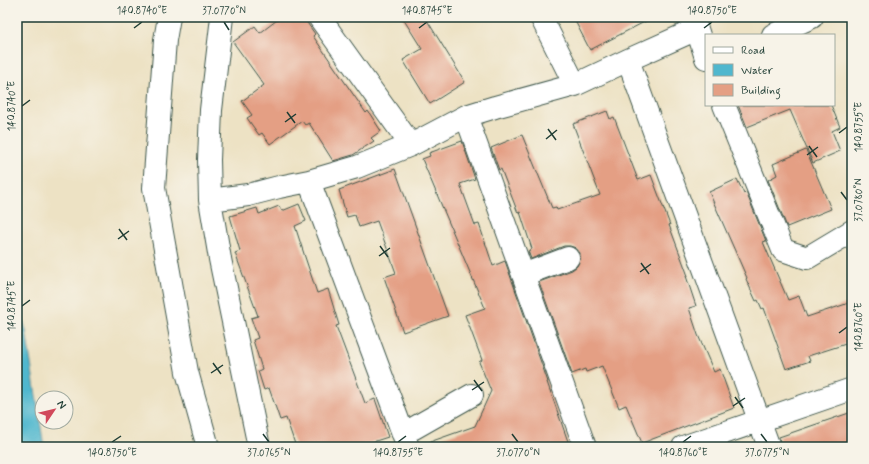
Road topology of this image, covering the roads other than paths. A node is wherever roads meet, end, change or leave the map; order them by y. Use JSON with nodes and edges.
{"nodes":[{"id":1,"x":170,"y":17,"type":"edge"},
{"id":2,"x":222,"y":17,"type":"edge"},
{"id":3,"x":320,"y":17,"type":"edge"},
{"id":4,"x":812,"y":17,"type":"edge"},
{"id":5,"x":542,"y":19,"type":"dead end"},
{"id":6,"x":694,"y":23,"type":"edge"},
{"id":7,"x":775,"y":34,"type":"edge"},
{"id":8,"x":705,"y":55,"type":"edge"},
{"id":9,"x":628,"y":60,"type":"junction"},
{"id":10,"x":575,"y":85,"type":"junction"},
{"id":11,"x":724,"y":106,"type":"edge"},
{"id":12,"x":466,"y":116,"type":"junction"},
{"id":13,"x":411,"y":145,"type":"junction"},
{"id":14,"x":309,"y":182,"type":"junction"},
{"id":15,"x":210,"y":200,"type":"junction"},
{"id":16,"x":852,"y":231,"type":"edge"},
{"id":17,"x":568,"y":258,"type":"dead end"},
{"id":18,"x":523,"y":275,"type":"junction"},
{"id":19,"x":852,"y":389,"type":"edge"},
{"id":20,"x":472,"y":395,"type":"dead end"},
{"id":21,"x":760,"y":421,"type":"junction"},
{"id":22,"x":405,"y":439,"type":"edge"},
{"id":23,"x":208,"y":447,"type":"edge"},
{"id":24,"x":259,"y":447,"type":"edge"},
{"id":25,"x":585,"y":447,"type":"edge"},
{"id":26,"x":683,"y":447,"type":"edge"},
{"id":27,"x":769,"y":447,"type":"edge"}],
"edges":[{"from":1,"to":23,"type":"street"},
{"from":2,"to":15,"type":"street"},
{"from":3,"to":13,"type":"street"},
{"from":4,"to":7,"type":"street"},
{"from":5,"to":10,"type":"street"},
{"from":6,"to":8,"type":"street"},
{"from":6,"to":9,"type":"street"},
{"from":9,"to":10,"type":"street"},
{"from":9,"to":21,"type":"street"},
{"from":10,"to":12,"type":"street"},
{"from":11,"to":16,"type":"street"},
{"from":12,"to":13,"type":"street"},
{"from":12,"to":18,"type":"street"},
{"from":13,"to":14,"type":"street"},
{"from":14,"to":15,"type":"street"},
{"from":14,"to":22,"type":"street"},
{"from":15,"to":24,"type":"street"},
{"from":17,"to":18,"type":"street"},
{"from":18,"to":25,"type":"street"},
{"from":19,"to":21,"type":"street"},
{"from":20,"to":22,"type":"street"},
{"from":21,"to":26,"type":"street"},
{"from":21,"to":27,"type":"street"}]}
